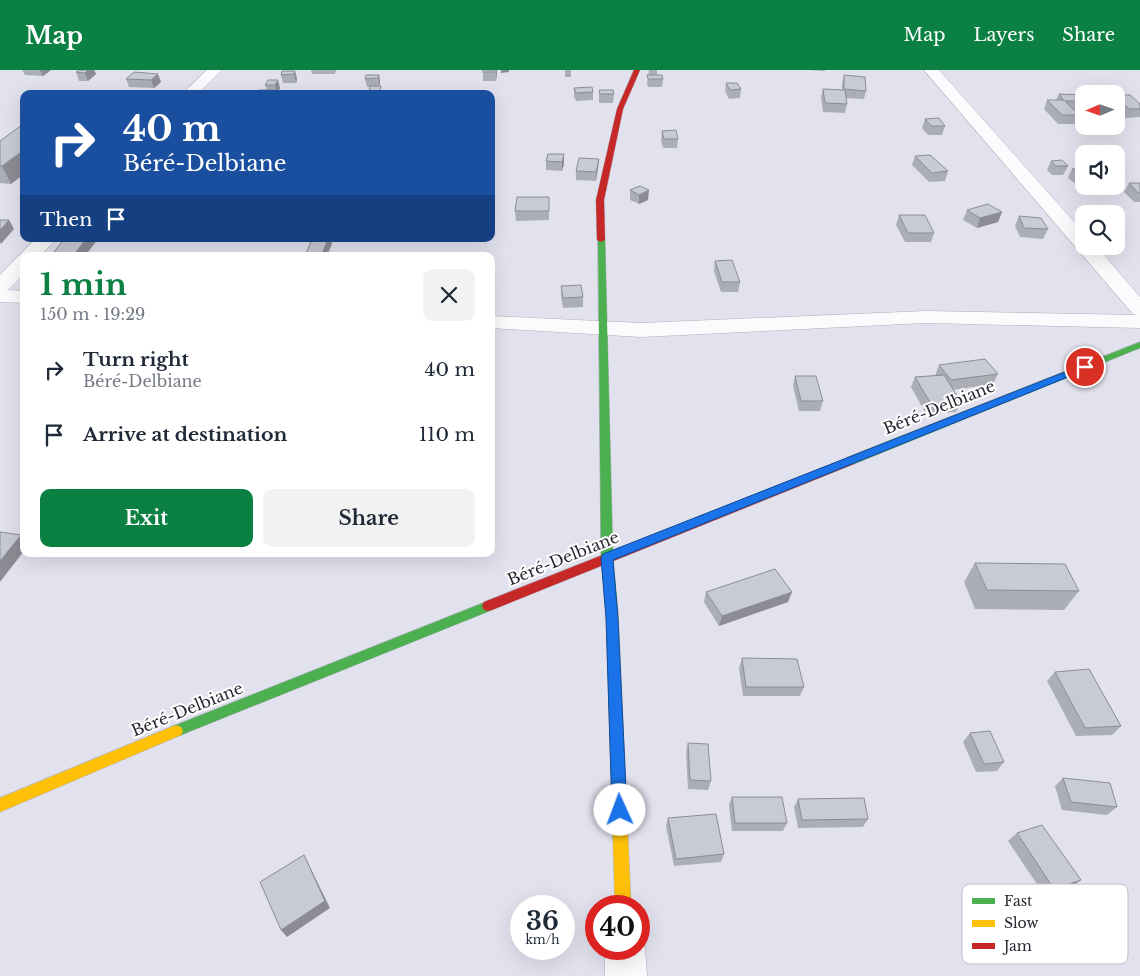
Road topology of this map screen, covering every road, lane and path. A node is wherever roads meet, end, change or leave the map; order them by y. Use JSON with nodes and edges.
{"nodes":[{"id":1,"x":215,"y":70,"type":"edge"},
{"id":2,"x":637,"y":70,"type":"edge"},
{"id":3,"x":931,"y":70,"type":"edge"},
{"id":4,"x":193,"y":90,"type":"edge"},
{"id":5,"x":1075,"y":236,"type":"edge"},
{"id":6,"x":43,"y":242,"type":"edge"},
{"id":7,"x":33,"y":252,"type":"edge"},
{"id":8,"x":1092,"y":255,"type":"edge"},
{"id":9,"x":20,"y":266,"type":"edge"},
{"id":10,"x":0,"y":287,"type":"edge"},
{"id":11,"x":0,"y":296,"type":"edge"},
{"id":12,"x":20,"y":298,"type":"edge"},
{"id":13,"x":1140,"y":310,"type":"edge"},
{"id":14,"x":495,"y":322,"type":"edge"},
{"id":15,"x":1140,"y":322,"type":"edge"},
{"id":16,"x":602,"y":328,"type":"junction"},
{"id":17,"x":1140,"y":345,"type":"edge"},
{"id":18,"x":607,"y":558,"type":"junction"},
{"id":19,"x":0,"y":805,"type":"edge"},
{"id":20,"x":623,"y":895,"type":"edge"},
{"id":21,"x":625,"y":960,"type":"edge"},
{"id":22,"x":626,"y":976,"type":"edge"}],
"edges":[{"from":1,"to":4,"type":"street"},
{"from":2,"to":16,"type":"street"},
{"from":3,"to":5,"type":"street"},
{"from":6,"to":7,"type":"street"},
{"from":8,"to":13,"type":"street"},
{"from":9,"to":10,"type":"street"},
{"from":11,"to":12,"type":"street"},
{"from":14,"to":16,"type":"street"},
{"from":15,"to":16,"type":"street"},
{"from":16,"to":18,"type":"street"},
{"from":17,"to":18,"type":"street","name":"Béré-Delbiane"},
{"from":18,"to":19,"type":"street","name":"Béré-Delbiane"},
{"from":18,"to":20,"type":"street"},
{"from":21,"to":22,"type":"street"}]}
